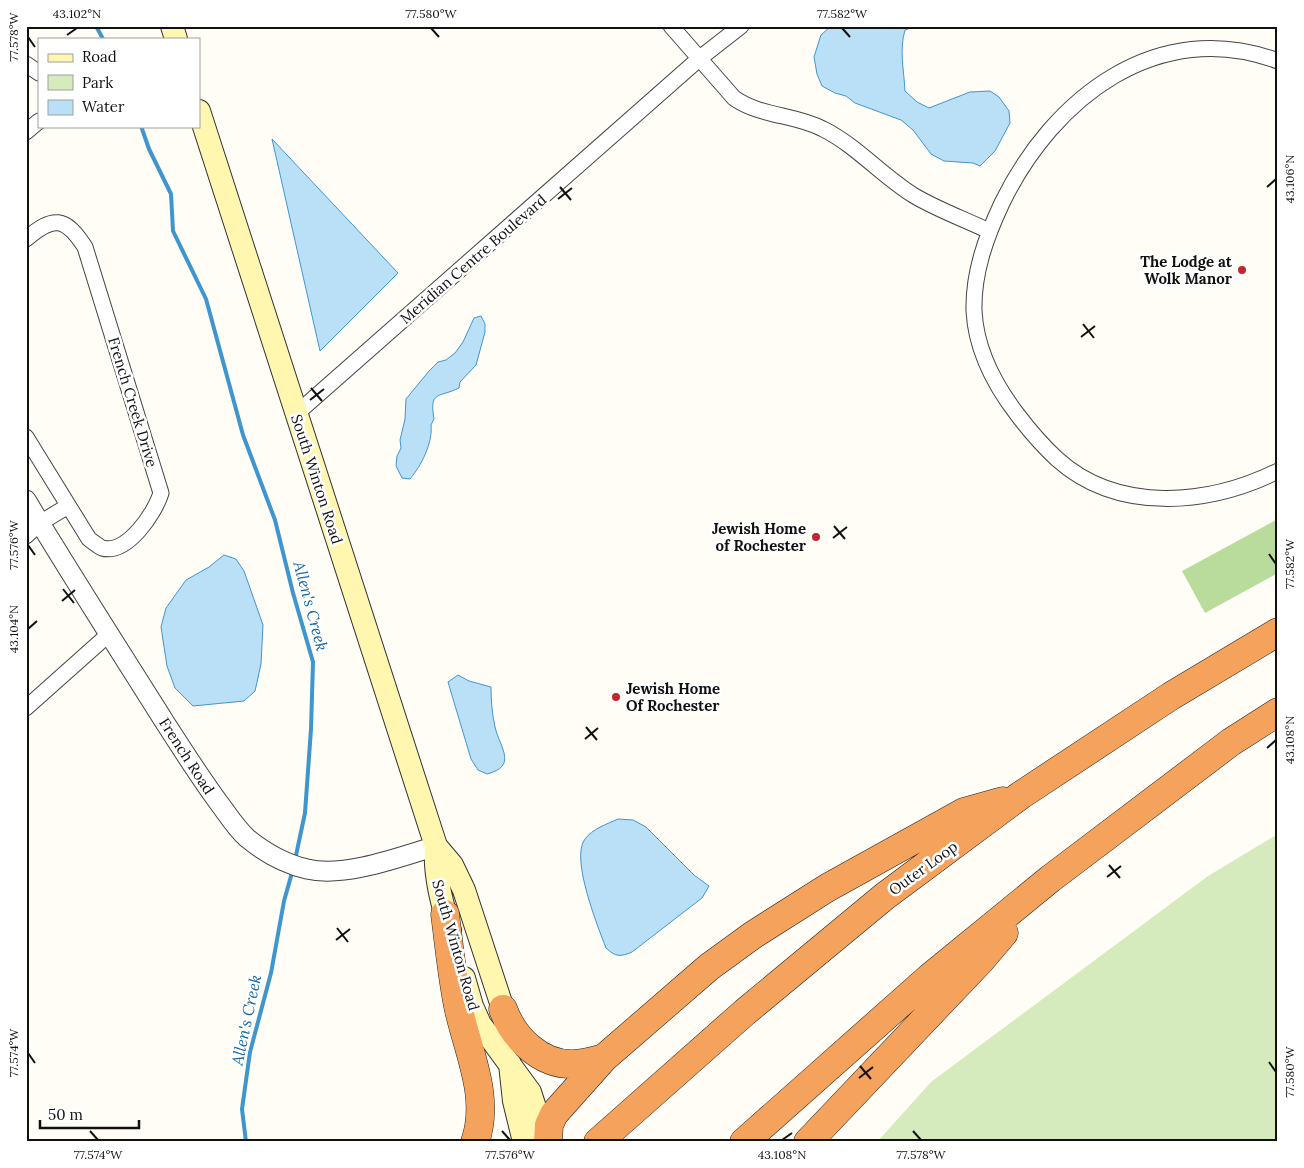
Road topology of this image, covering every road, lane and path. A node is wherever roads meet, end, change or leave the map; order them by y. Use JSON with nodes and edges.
{"nodes":[{"id":1,"x":172,"y":26,"type":"edge"},
{"id":2,"x":671,"y":26,"type":"edge"},
{"id":3,"x":741,"y":26,"type":"edge"},
{"id":4,"x":176,"y":38,"type":"edge"},
{"id":5,"x":700,"y":58,"type":"junction"},
{"id":6,"x":1278,"y":61,"type":"edge"},
{"id":7,"x":26,"y":64,"type":"edge"},
{"id":8,"x":38,"y":72,"type":"edge"},
{"id":9,"x":200,"y":114,"type":"edge"},
{"id":10,"x":38,"y":122,"type":"edge"},
{"id":11,"x":26,"y":132,"type":"edge"},
{"id":12,"x":989,"y":231,"type":"junction"},
{"id":13,"x":26,"y":240,"type":"edge"},
{"id":14,"x":296,"y":414,"type":"junction"},
{"id":15,"x":26,"y":436,"type":"edge"},
{"id":16,"x":1278,"y":471,"type":"edge"},
{"id":17,"x":26,"y":500,"type":"edge"},
{"id":18,"x":68,"y":506,"type":"junction"},
{"id":19,"x":33,"y":529,"type":"edge"},
{"id":20,"x":1278,"y":632,"type":"edge"},
{"id":21,"x":109,"y":634,"type":"junction"},
{"id":22,"x":26,"y":708,"type":"edge"},
{"id":23,"x":1278,"y":712,"type":"edge"},
{"id":24,"x":1021,"y":795,"type":"junction"},
{"id":25,"x":436,"y":846,"type":"junction"},
{"id":26,"x":1050,"y":878,"type":"junction"},
{"id":27,"x":445,"y":914,"type":"junction"},
{"id":28,"x":503,"y":1008,"type":"junction"},
{"id":29,"x":604,"y":1058,"type":"junction"},
{"id":30,"x":510,"y":1063,"type":"junction"},
{"id":31,"x":599,"y":1140,"type":"edge"},
{"id":32,"x":475,"y":1142,"type":"edge"},
{"id":33,"x":524,"y":1142,"type":"edge"},
{"id":34,"x":547,"y":1142,"type":"edge"},
{"id":35,"x":744,"y":1142,"type":"edge"},
{"id":36,"x":808,"y":1142,"type":"edge"}],
"edges":[{"from":1,"to":4,"type":"main road"},
{"from":2,"to":5,"type":"street"},
{"from":3,"to":5,"type":"street","name":"Meridian Centre Boulevard"},
{"from":5,"to":12,"type":"street"},
{"from":5,"to":14,"type":"street","name":"Meridian Centre Boulevard"},
{"from":6,"to":12,"type":"street"},
{"from":7,"to":8,"type":"street"},
{"from":9,"to":14,"type":"main road","name":"South Winton Road"},
{"from":10,"to":11,"type":"street"},
{"from":12,"to":16,"type":"street"},
{"from":13,"to":18,"type":"street","name":"French Creek Drive"},
{"from":14,"to":25,"type":"main road","name":"South Winton Road"},
{"from":15,"to":18,"type":"street","name":"French Creek Drive"},
{"from":17,"to":19,"type":"street","name":"French Road"},
{"from":18,"to":19,"type":"street"},
{"from":19,"to":21,"type":"street","name":"French Road"},
{"from":20,"to":24,"type":"highway","name":"Outer Loop"},
{"from":21,"to":22,"type":"street"},
{"from":21,"to":25,"type":"street","name":"French Road"},
{"from":23,"to":26,"type":"highway"},
{"from":24,"to":29,"type":"highway"},
{"from":24,"to":31,"type":"highway","name":"Outer Loop"},
{"from":25,"to":27,"type":"main road","name":"South Winton Road"},
{"from":25,"to":28,"type":"main road","name":"South Winton Road"},
{"from":26,"to":35,"type":"highway"},
{"from":26,"to":36,"type":"highway"},
{"from":27,"to":30,"type":"main road","name":"South Winton Road"},
{"from":27,"to":32,"type":"highway"},
{"from":28,"to":29,"type":"highway"},
{"from":28,"to":30,"type":"main road","name":"South Winton Road"},
{"from":29,"to":34,"type":"highway"},
{"from":30,"to":33,"type":"main road","name":"South Winton Road"},
{"from":30,"to":34,"type":"main road","name":"South Winton Road"}]}
